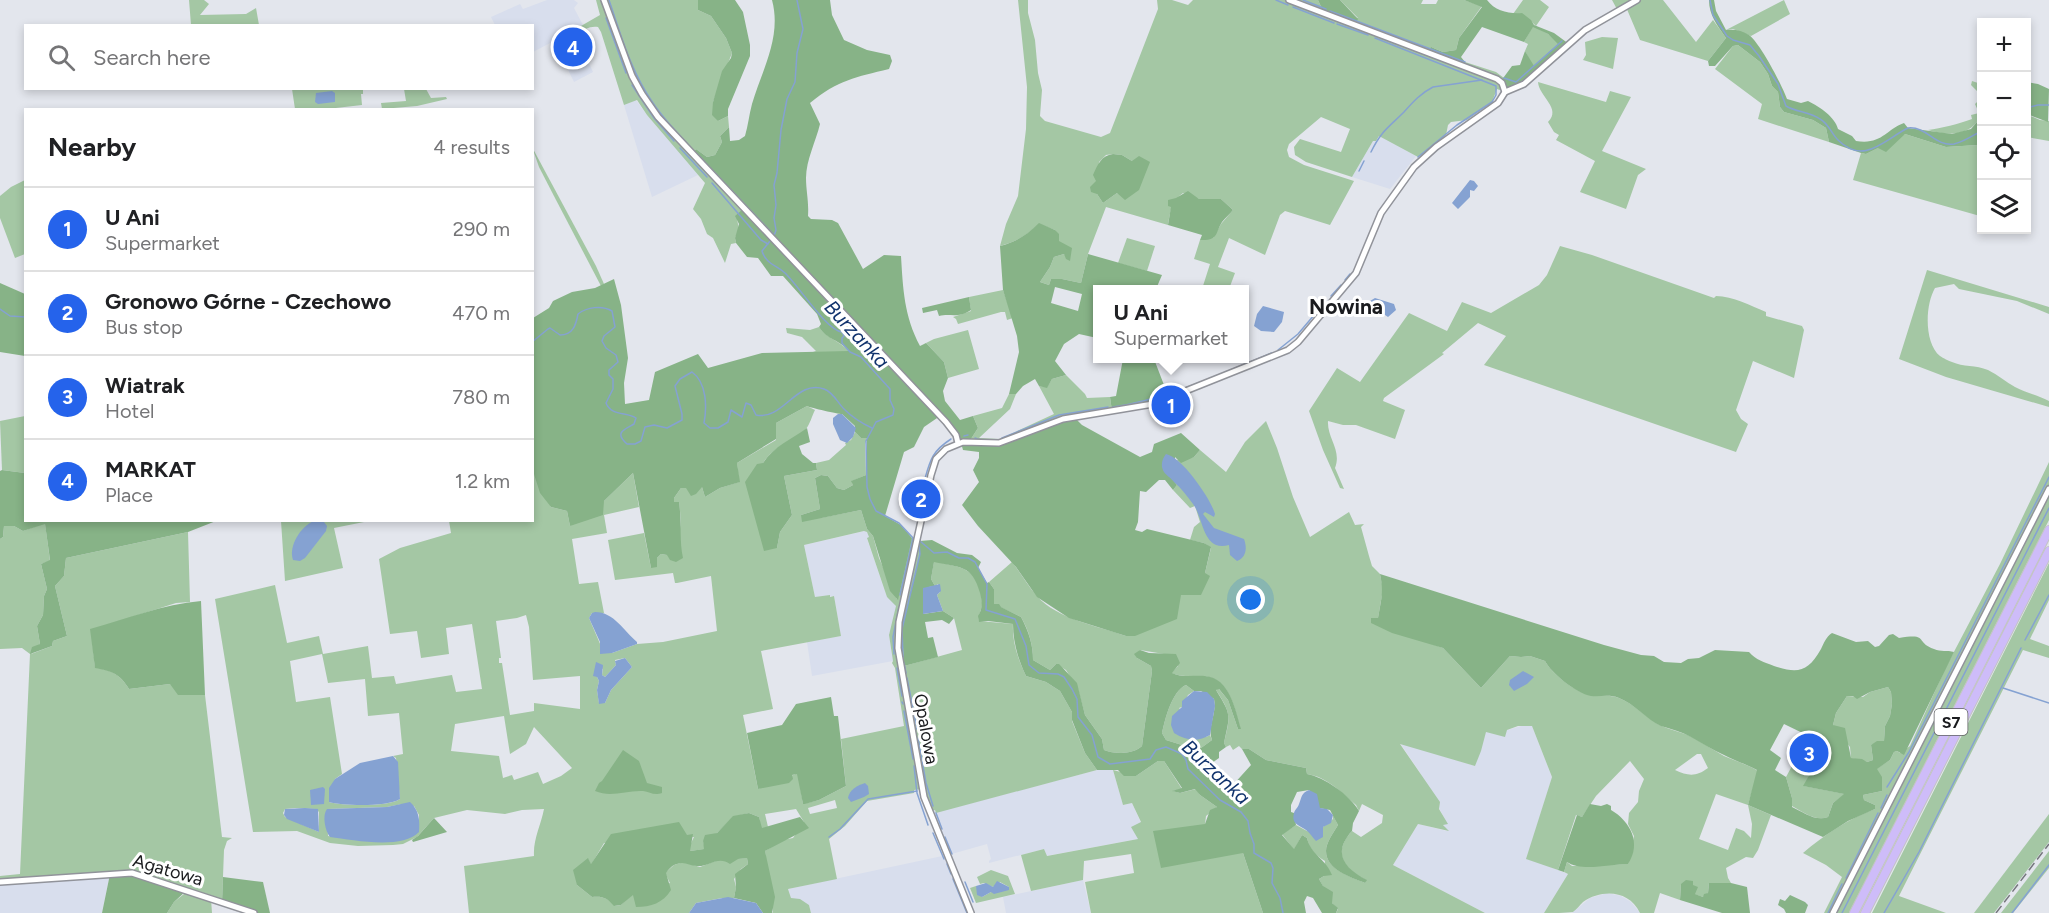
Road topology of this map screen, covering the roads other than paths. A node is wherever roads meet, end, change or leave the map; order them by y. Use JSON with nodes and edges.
{"nodes":[{"id":1,"x":604,"y":0,"type":"edge"},
{"id":2,"x":1289,"y":0,"type":"edge"},
{"id":3,"x":1637,"y":0,"type":"edge"},
{"id":4,"x":1505,"y":92,"type":"junction"},
{"id":5,"x":958,"y":443,"type":"junction"},
{"id":6,"x":2049,"y":489,"type":"edge"},
{"id":7,"x":2049,"y":530,"type":"edge"},
{"id":8,"x":2049,"y":551,"type":"edge"},
{"id":9,"x":0,"y":882,"type":"edge"},
{"id":10,"x":254,"y":913,"type":"edge"},
{"id":11,"x":971,"y":913,"type":"edge"},
{"id":12,"x":1833,"y":913,"type":"edge"},
{"id":13,"x":1854,"y":913,"type":"edge"},
{"id":14,"x":1865,"y":913,"type":"edge"}],
"edges":[{"from":1,"to":5,"type":"street"},
{"from":2,"to":4,"type":"street"},
{"from":3,"to":4,"type":"street"},
{"from":4,"to":5,"type":"street"},
{"from":5,"to":11,"type":"street","name":"Opalowa"},
{"from":6,"to":12,"type":"street"},
{"from":7,"to":13,"type":"highway","number":"S7"},
{"from":8,"to":14,"type":"highway","number":"S7"},
{"from":9,"to":10,"type":"street","name":"Agatowa"}]}
